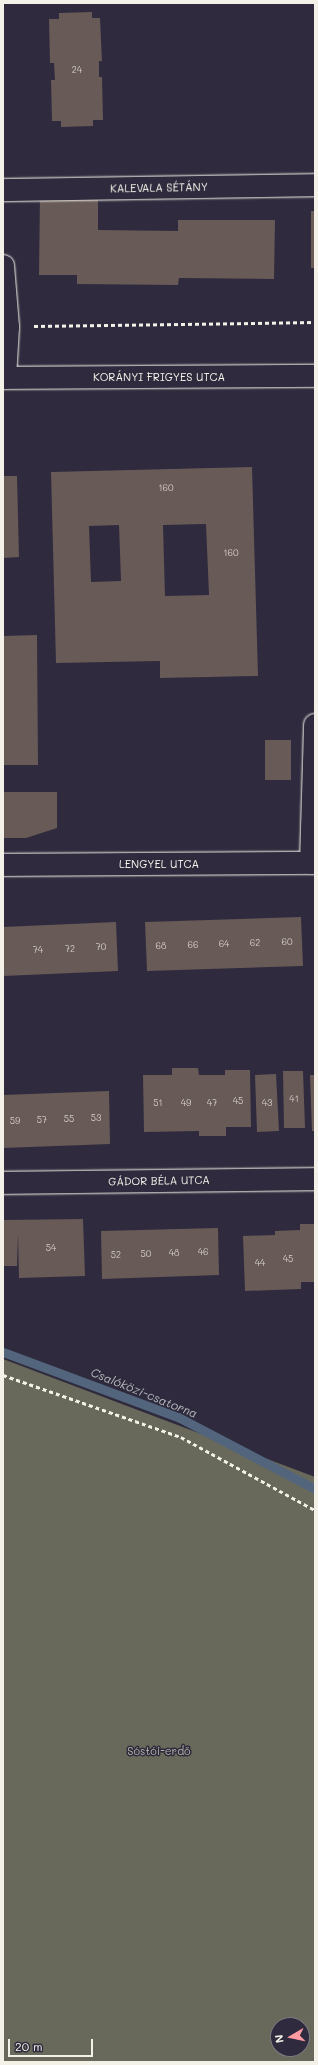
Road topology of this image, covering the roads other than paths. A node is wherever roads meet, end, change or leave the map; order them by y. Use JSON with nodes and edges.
{"nodes":[{"id":1,"x":315,"y":185,"type":"edge"},
{"id":2,"x":3,"y":190,"type":"edge"},
{"id":3,"x":3,"y":266,"type":"edge"},
{"id":4,"x":315,"y":376,"type":"edge"},
{"id":5,"x":4,"y":378,"type":"edge"},
{"id":6,"x":315,"y":725,"type":"edge"},
{"id":7,"x":313,"y":863,"type":"edge"},
{"id":8,"x":3,"y":865,"type":"edge"},
{"id":9,"x":315,"y":1179,"type":"edge"},
{"id":10,"x":3,"y":1183,"type":"edge"}],
"edges":[{"from":1,"to":2,"type":"street","name":"KALEVALA SÉTÁNY"},
{"from":3,"to":5,"type":"street"},
{"from":4,"to":5,"type":"street","name":"KORÁNYI FRIGYES UTCA"},
{"from":6,"to":7,"type":"street"},
{"from":7,"to":8,"type":"street","name":"LENGYEL UTCA"},
{"from":9,"to":10,"type":"street","name":"GÁDOR BÉLA UTCA"}]}
